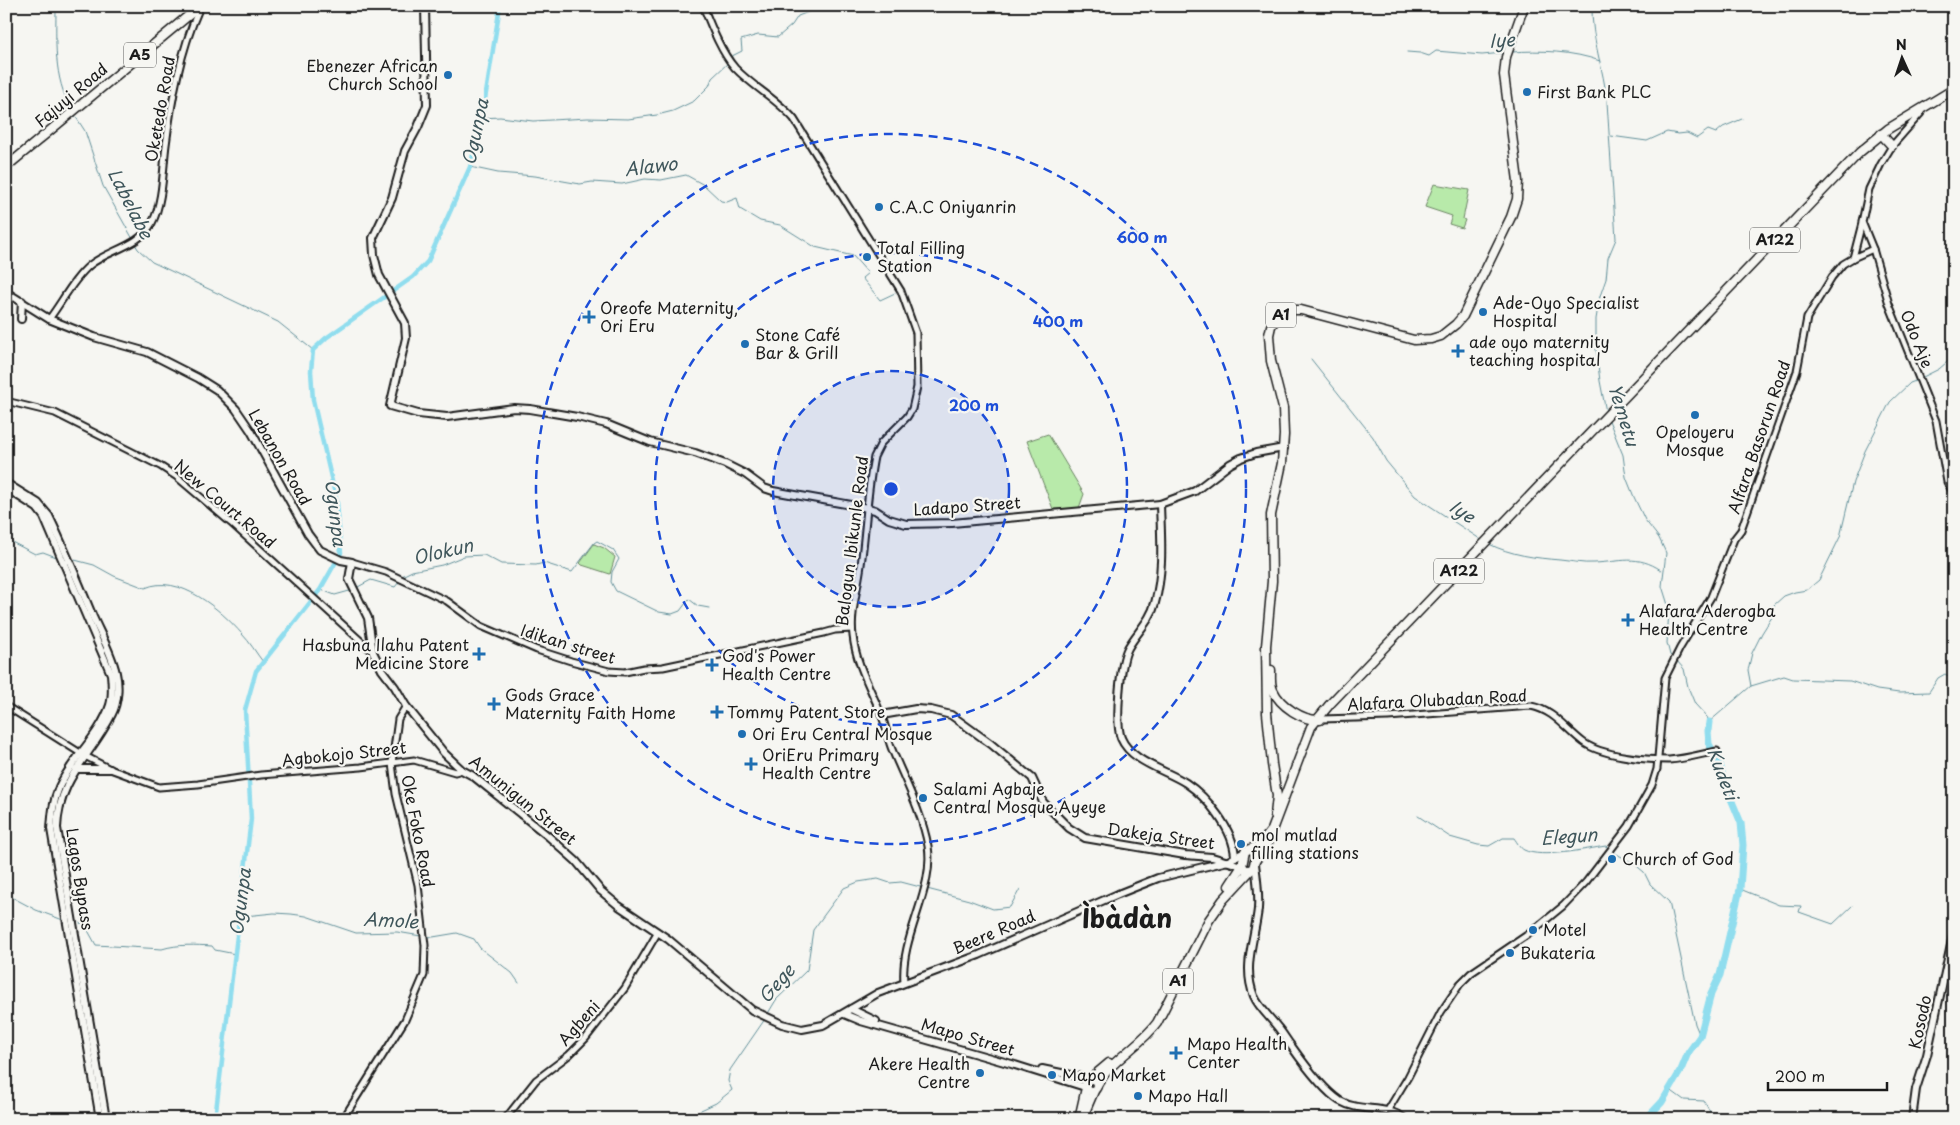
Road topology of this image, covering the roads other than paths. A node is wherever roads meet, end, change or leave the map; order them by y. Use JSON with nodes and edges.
{"nodes":[{"id":1,"x":425,"y":6,"type":"edge"},
{"id":2,"x":703,"y":6,"type":"edge"},
{"id":3,"x":1526,"y":6,"type":"edge"},
{"id":4,"x":198,"y":7,"type":"edge"},
{"id":5,"x":1954,"y":89,"type":"edge"},
{"id":6,"x":1954,"y":93,"type":"edge"},
{"id":7,"x":70,"y":112,"type":"junction"},
{"id":8,"x":1921,"y":113,"type":"junction"},
{"id":9,"x":1882,"y":136,"type":"junction"},
{"id":10,"x":1892,"y":146,"type":"junction"},
{"id":11,"x":6,"y":161,"type":"edge"},
{"id":12,"x":6,"y":167,"type":"edge"},
{"id":13,"x":1862,"y":222,"type":"junction"},
{"id":14,"x":1873,"y":249,"type":"junction"},
{"id":15,"x":1853,"y":258,"type":"junction"},
{"id":16,"x":6,"y":292,"type":"edge"},
{"id":17,"x":22,"y":301,"type":"junction"},
{"id":18,"x":21,"y":319,"type":"dead end"},
{"id":19,"x":49,"y":319,"type":"junction"},
{"id":20,"x":1364,"y":329,"type":"junction"},
{"id":21,"x":6,"y":401,"type":"edge"},
{"id":22,"x":1284,"y":448,"type":"junction"},
{"id":23,"x":6,"y":482,"type":"edge"},
{"id":24,"x":6,"y":488,"type":"edge"},
{"id":25,"x":1954,"y":494,"type":"edge"},
{"id":26,"x":1160,"y":504,"type":"junction"},
{"id":27,"x":868,"y":508,"type":"junction"},
{"id":28,"x":1273,"y":527,"type":"junction"},
{"id":29,"x":352,"y":562,"type":"junction"},
{"id":30,"x":852,"y":629,"type":"junction"},
{"id":31,"x":373,"y":652,"type":"junction"},
{"id":32,"x":1268,"y":654,"type":"junction"},
{"id":33,"x":6,"y":706,"type":"edge"},
{"id":34,"x":406,"y":706,"type":"junction"},
{"id":35,"x":882,"y":716,"type":"junction"},
{"id":36,"x":1319,"y":720,"type":"junction"},
{"id":37,"x":1717,"y":751,"type":"dead end"},
{"id":38,"x":83,"y":755,"type":"junction"},
{"id":39,"x":1659,"y":760,"type":"junction"},
{"id":40,"x":392,"y":763,"type":"junction"},
{"id":41,"x":76,"y":769,"type":"junction"},
{"id":42,"x":110,"y":769,"type":"junction"},
{"id":43,"x":462,"y":770,"type":"junction"},
{"id":44,"x":1273,"y":830,"type":"junction"},
{"id":45,"x":1233,"y":840,"type":"junction"},
{"id":46,"x":1247,"y":850,"type":"junction"},
{"id":47,"x":1234,"y":856,"type":"junction"},
{"id":48,"x":1228,"y":861,"type":"junction"},
{"id":49,"x":1255,"y":862,"type":"junction"},
{"id":50,"x":1245,"y":869,"type":"junction"},
{"id":51,"x":1257,"y":895,"type":"junction"},
{"id":52,"x":1954,"y":931,"type":"edge"},
{"id":53,"x":658,"y":932,"type":"junction"},
{"id":54,"x":1198,"y":937,"type":"junction"},
{"id":55,"x":904,"y":982,"type":"junction"},
{"id":56,"x":851,"y":1009,"type":"junction"},
{"id":57,"x":844,"y":1014,"type":"junction"},
{"id":58,"x":761,"y":1015,"type":"joint"},
{"id":59,"x":1045,"y":1072,"type":"junction"},
{"id":60,"x":1090,"y":1079,"type":"junction"},
{"id":61,"x":1085,"y":1088,"type":"junction"},
{"id":62,"x":1096,"y":1088,"type":"junction"},
{"id":63,"x":1388,"y":1110,"type":"junction"},
{"id":64,"x":100,"y":1119,"type":"edge"},
{"id":65,"x":106,"y":1119,"type":"edge"},
{"id":66,"x":343,"y":1119,"type":"edge"},
{"id":67,"x":504,"y":1119,"type":"edge"},
{"id":68,"x":1079,"y":1119,"type":"edge"},
{"id":69,"x":1083,"y":1119,"type":"edge"},
{"id":70,"x":1405,"y":1119,"type":"edge"},
{"id":71,"x":1912,"y":1119,"type":"edge"}],
"edges":[{"from":1,"to":27,"type":"main road","name":"Ladapo Street"},
{"from":2,"to":27,"type":"street","name":"Balogun Ibikunle Road"},
{"from":3,"to":20,"type":"highway","number":"A1"},
{"from":4,"to":7,"type":"highway","name":"Fajuyi Road","number":"A5"},
{"from":4,"to":19,"type":"street","name":"Oketedo Road"},
{"from":5,"to":9,"type":"highway","number":"A122"},
{"from":6,"to":8,"type":"highway","number":"A122"},
{"from":7,"to":11,"type":"highway","name":"Fajuyi Road","number":"A5"},
{"from":7,"to":12,"type":"highway","name":"Fajuyi Road","number":"A5"},
{"from":8,"to":9,"type":"highway","number":"A122"},
{"from":8,"to":10,"type":"street"},
{"from":9,"to":10,"type":"highway"},
{"from":9,"to":36,"type":"highway","number":"A122"},
{"from":10,"to":13,"type":"street"},
{"from":13,"to":14,"type":"street","name":"Odo Aje"},
{"from":13,"to":15,"type":"street"},
{"from":14,"to":15,"type":"street","name":"Alfara Basorun Road"},
{"from":14,"to":25,"type":"street","name":"Odo Aje"},
{"from":15,"to":39,"type":"street","name":"Alfara Basorun Road"},
{"from":16,"to":17,"type":"main road","name":"Lebanon Road"},
{"from":17,"to":18,"type":"main road"},
{"from":17,"to":19,"type":"main road","name":"Lebanon Road"},
{"from":19,"to":29,"type":"main road","name":"Lebanon Road"},
{"from":20,"to":22,"type":"highway","number":"A1"},
{"from":20,"to":28,"type":"highway","number":"A1"},
{"from":21,"to":31,"type":"street","name":"New Court Road"},
{"from":22,"to":26,"type":"main road","name":"Ladapo Street"},
{"from":22,"to":28,"type":"highway","number":"A1"},
{"from":23,"to":38,"type":"main road","name":"Lagos Bypass"},
{"from":24,"to":38,"type":"main road","name":"Lagos Bypass"},
{"from":26,"to":27,"type":"main road","name":"Ladapo Street"},
{"from":26,"to":45,"type":"main road"},
{"from":27,"to":30,"type":"street","name":"Balogun Ibikunle Road"},
{"from":28,"to":32,"type":"highway","number":"A1"},
{"from":29,"to":30,"type":"street","name":"Idikan street"},
{"from":29,"to":31,"type":"main road","name":"Amunigun Street"},
{"from":30,"to":35,"type":"street","name":"Balogun Ibikunle Road"},
{"from":31,"to":34,"type":"main road","name":"Amunigun Street"},
{"from":32,"to":36,"type":"highway","number":"A1"},
{"from":32,"to":44,"type":"highway","number":"A1"},
{"from":33,"to":38,"type":"street","name":"Agbokojo Street"},
{"from":34,"to":40,"type":"street","name":"Oke Foko Road"},
{"from":34,"to":43,"type":"main road","name":"Amunigun Street"},
{"from":35,"to":48,"type":"main road","name":"Dakeja Street"},
{"from":35,"to":55,"type":"street","name":"Balogun Ibikunle Road"},
{"from":36,"to":39,"type":"street","name":"Alafara Olubadan Road"},
{"from":36,"to":44,"type":"highway","number":"A1"},
{"from":37,"to":39,"type":"street","name":"Alafara Olubadan Road"},
{"from":38,"to":41,"type":"main road","name":"Lagos Bypass"},
{"from":38,"to":42,"type":"street","name":"Agbokojo Street"},
{"from":38,"to":64,"type":"main road","name":"Lagos Bypass"},
{"from":39,"to":63,"type":"street"},
{"from":40,"to":42,"type":"street","name":"Agbokojo Street"},
{"from":40,"to":43,"type":"street","name":"Agbokojo Street"},
{"from":40,"to":66,"type":"street","name":"Oke Foko Road"},
{"from":41,"to":42,"type":"main road"},
{"from":41,"to":65,"type":"main road","name":"Lagos Bypass"},
{"from":43,"to":53,"type":"main road","name":"Amunigun Street"},
{"from":44,"to":46,"type":"highway","number":"A1"},
{"from":44,"to":49,"type":"highway","number":"A1"},
{"from":45,"to":46,"type":"main road"},
{"from":45,"to":47,"type":"main road"},
{"from":46,"to":47,"type":"main road","name":"Dakeja Street"},
{"from":46,"to":49,"type":"highway"},
{"from":46,"to":50,"type":"highway"},
{"from":47,"to":48,"type":"main road","name":"Dakeja Street"},
{"from":48,"to":50,"type":"main road"},
{"from":48,"to":55,"type":"main road","name":"Beere Road"},
{"from":49,"to":50,"type":"highway"},
{"from":49,"to":51,"type":"main road"},
{"from":50,"to":51,"type":"main road"},
{"from":50,"to":54,"type":"highway","number":"A1"},
{"from":51,"to":63,"type":"main road"},
{"from":52,"to":71,"type":"main road","name":"Kosodo"},
{"from":53,"to":58,"type":"main road","name":"Amunigun Street"},
{"from":53,"to":67,"type":"street","name":"Agbeni"},
{"from":54,"to":60,"type":"highway","number":"A1"},
{"from":54,"to":62,"type":"highway","number":"A1"},
{"from":55,"to":56,"type":"main road","name":"Beere Road"},
{"from":56,"to":57,"type":"main road","name":"Beere Road"},
{"from":56,"to":59,"type":"main road","name":"Mapo Street"},
{"from":57,"to":58,"type":"main road","name":"Beere Road"},
{"from":57,"to":59,"type":"main road","name":"Mapo Street"},
{"from":59,"to":60,"type":"main road","name":"Mapo Street"},
{"from":59,"to":61,"type":"main road","name":"Mapo Street"},
{"from":60,"to":61,"type":"highway"},
{"from":60,"to":62,"type":"highway"},
{"from":61,"to":62,"type":"highway"},
{"from":61,"to":68,"type":"highway"},
{"from":62,"to":69,"type":"highway","number":"A1"},
{"from":63,"to":70,"type":"main road"}]}
